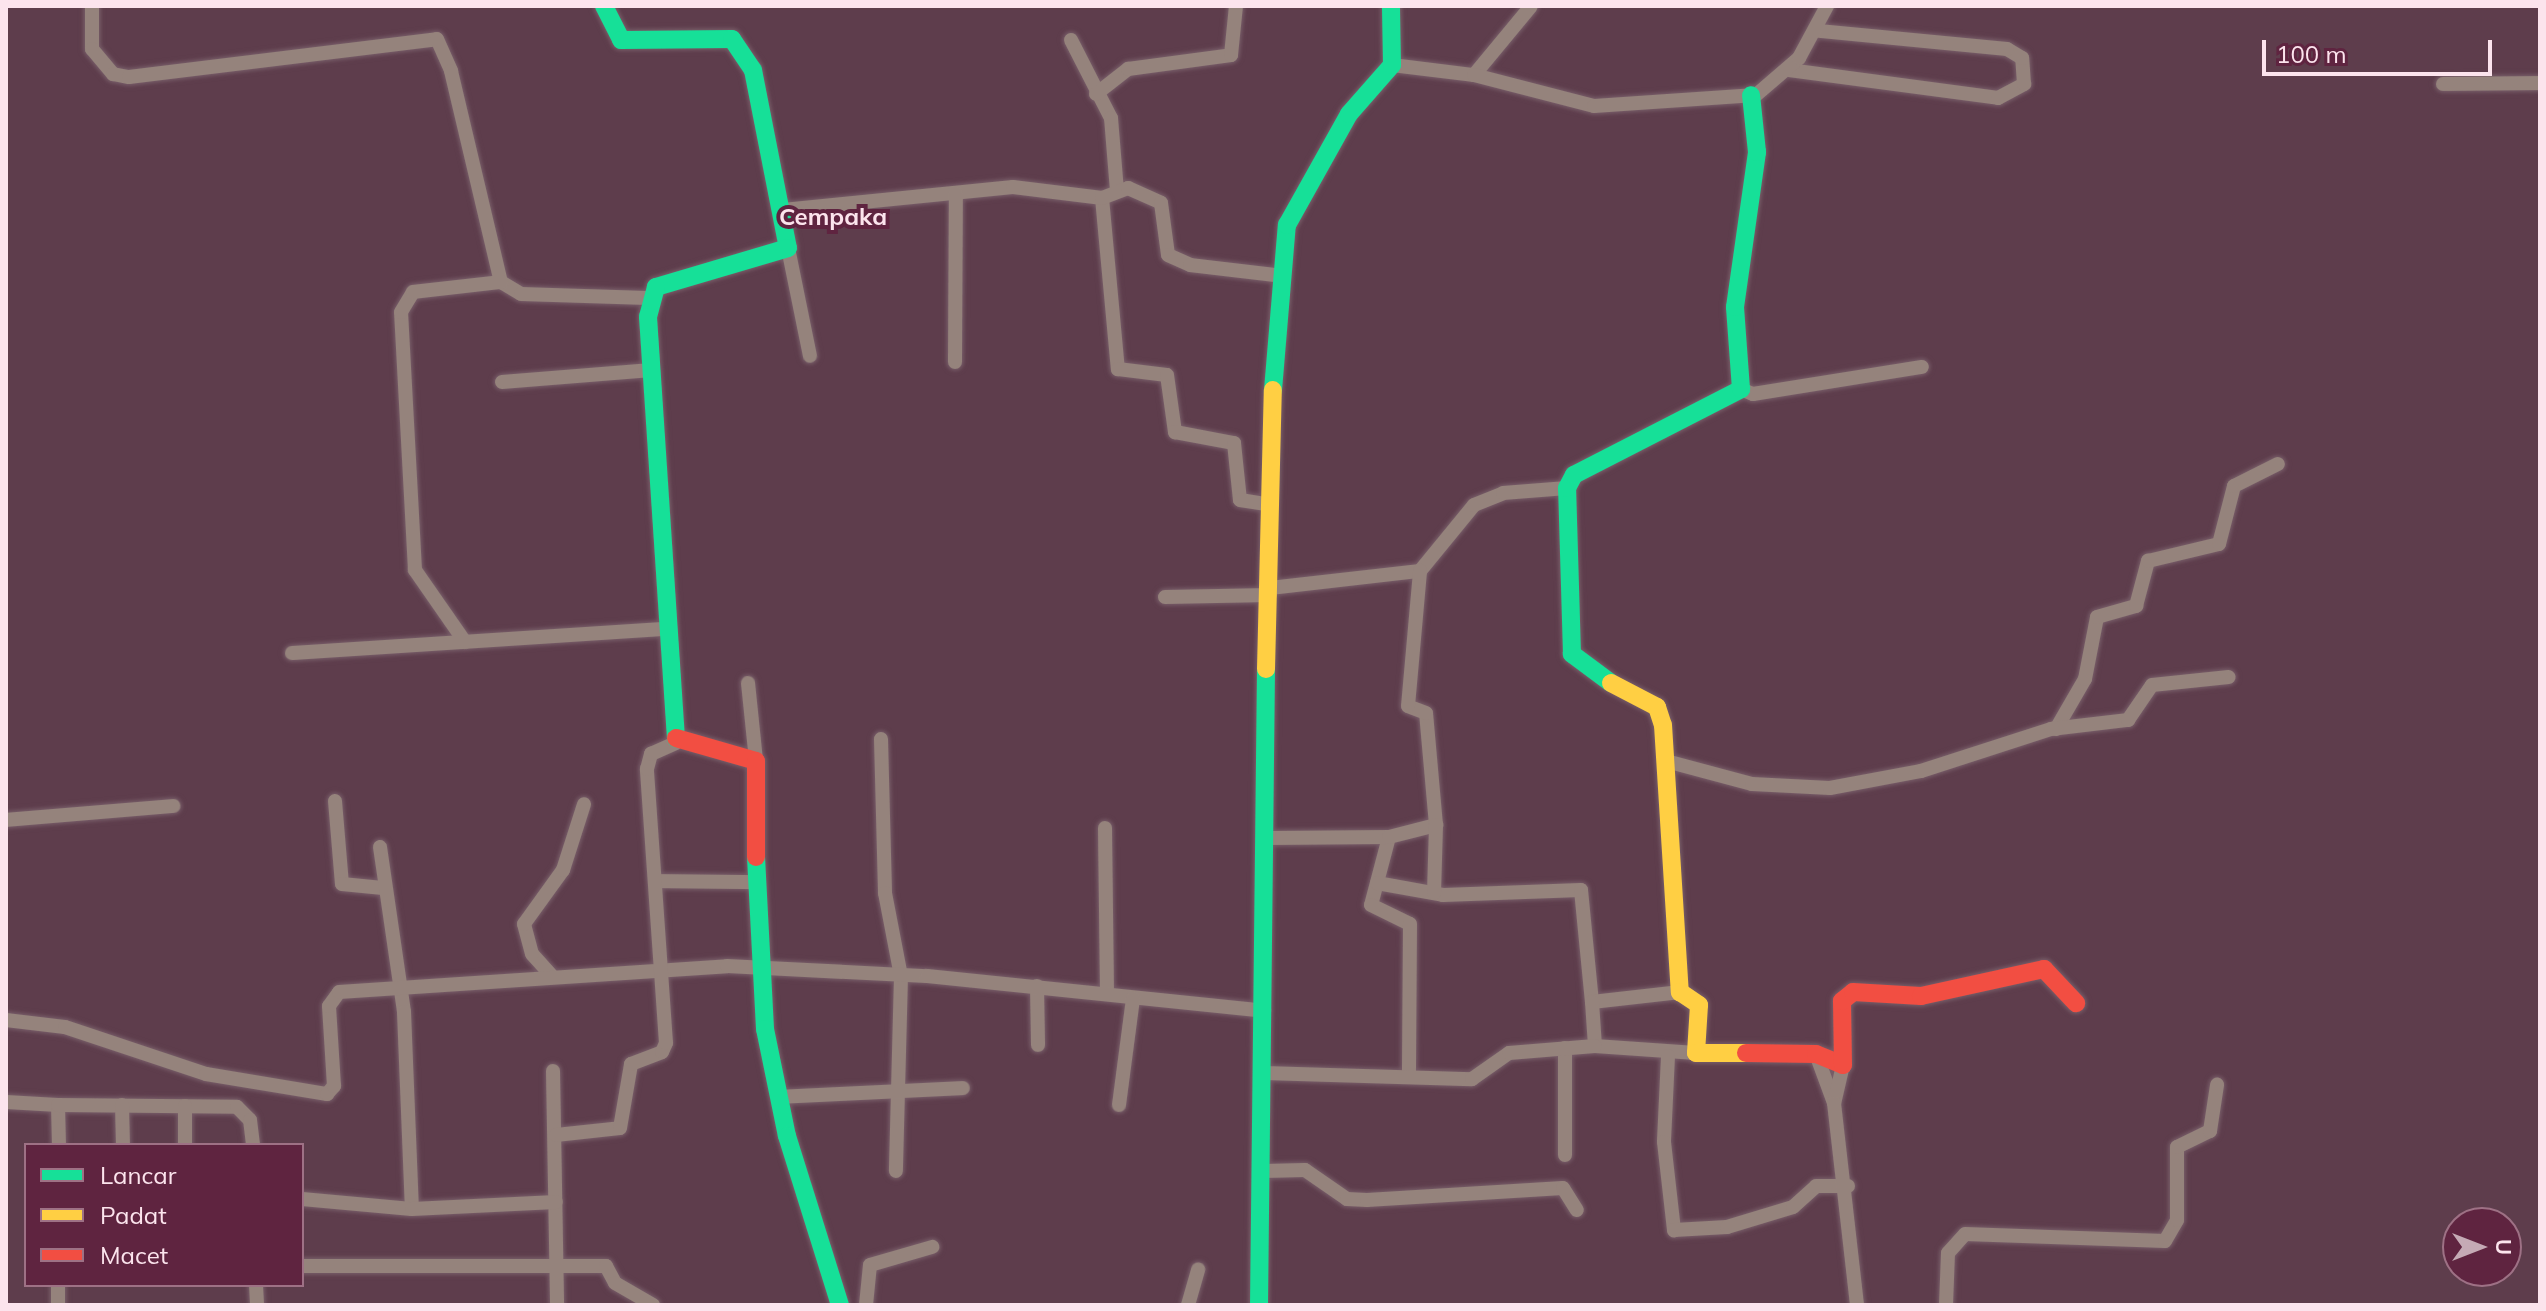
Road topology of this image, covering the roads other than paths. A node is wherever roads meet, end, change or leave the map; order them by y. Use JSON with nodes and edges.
{"nodes":[{"id":1,"x":92,"y":6,"type":"edge"},
{"id":2,"x":604,"y":6,"type":"edge"},
{"id":3,"x":1236,"y":6,"type":"edge"},
{"id":4,"x":1391,"y":6,"type":"edge"},
{"id":5,"x":1531,"y":6,"type":"edge"},
{"id":6,"x":1827,"y":6,"type":"edge"},
{"id":7,"x":1819,"y":31,"type":"junction"},
{"id":8,"x":1071,"y":40,"type":"dead end"},
{"id":9,"x":1392,"y":65,"type":"junction"},
{"id":10,"x":1789,"y":70,"type":"junction"},
{"id":11,"x":1474,"y":75,"type":"junction"},
{"id":12,"x":2540,"y":83,"type":"edge"},
{"id":13,"x":2443,"y":84,"type":"dead end"},
{"id":14,"x":1096,"y":94,"type":"junction"},
{"id":15,"x":1751,"y":95,"type":"junction"},
{"id":16,"x":1117,"y":191,"type":"junction"},
{"id":17,"x":956,"y":193,"type":"junction"},
{"id":18,"x":1102,"y":198,"type":"junction"},
{"id":19,"x":783,"y":210,"type":"junction"},
{"id":20,"x":788,"y":248,"type":"junction"},
{"id":21,"x":1283,"y":276,"type":"junction"},
{"id":22,"x":501,"y":282,"type":"junction"},
{"id":23,"x":648,"y":298,"type":"junction"},
{"id":24,"x":810,"y":356,"type":"dead end"},
{"id":25,"x":955,"y":362,"type":"dead end"},
{"id":26,"x":1922,"y":367,"type":"dead end"},
{"id":27,"x":652,"y":370,"type":"junction"},
{"id":28,"x":502,"y":382,"type":"dead end"},
{"id":29,"x":1741,"y":389,"type":"junction"},
{"id":30,"x":2278,"y":464,"type":"dead end"},
{"id":31,"x":1567,"y":488,"type":"junction"},
{"id":32,"x":1270,"y":505,"type":"junction"},
{"id":33,"x":1420,"y":571,"type":"junction"},
{"id":34,"x":1270,"y":591,"type":"junction"},
{"id":35,"x":1165,"y":597,"type":"dead end"},
{"id":36,"x":667,"y":629,"type":"junction"},
{"id":37,"x":465,"y":642,"type":"junction"},
{"id":38,"x":292,"y":653,"type":"dead end"},
{"id":39,"x":2229,"y":677,"type":"dead end"},
{"id":40,"x":748,"y":683,"type":"dead end"},
{"id":41,"x":2056,"y":729,"type":"junction"},
{"id":42,"x":881,"y":739,"type":"dead end"},
{"id":43,"x":676,"y":743,"type":"junction"},
{"id":44,"x":756,"y":761,"type":"junction"},
{"id":45,"x":1666,"y":761,"type":"junction"},
{"id":46,"x":335,"y":801,"type":"dead end"},
{"id":47,"x":584,"y":804,"type":"dead end"},
{"id":48,"x":173,"y":806,"type":"dead end"},
{"id":49,"x":6,"y":820,"type":"edge"},
{"id":50,"x":1436,"y":825,"type":"junction"},
{"id":51,"x":1105,"y":828,"type":"dead end"},
{"id":52,"x":1389,"y":837,"type":"junction"},
{"id":53,"x":1268,"y":838,"type":"junction"},
{"id":54,"x":380,"y":847,"type":"dead end"},
{"id":55,"x":655,"y":881,"type":"junction"},
{"id":56,"x":759,"y":882,"type":"junction"},
{"id":57,"x":1377,"y":883,"type":"junction"},
{"id":58,"x":383,"y":888,"type":"junction"},
{"id":59,"x":1434,"y":893,"type":"junction"},
{"id":60,"x":757,"y":967,"type":"junction"},
{"id":61,"x":666,"y":968,"type":"junction"},
{"id":62,"x":551,"y":975,"type":"junction"},
{"id":63,"x":901,"y":976,"type":"junction"},
{"id":64,"x":1037,"y":986,"type":"junction"},
{"id":65,"x":402,"y":989,"type":"junction"},
{"id":66,"x":1680,"y":992,"type":"junction"},
{"id":67,"x":1107,"y":994,"type":"junction"},
{"id":68,"x":1133,"y":998,"type":"junction"},
{"id":69,"x":1592,"y":1002,"type":"junction"},
{"id":70,"x":2076,"y":1003,"type":"dead end"},
{"id":71,"x":1264,"y":1011,"type":"junction"},
{"id":72,"x":6,"y":1020,"type":"edge"},
{"id":73,"x":1038,"y":1045,"type":"dead end"},
{"id":74,"x":1595,"y":1046,"type":"junction"},
{"id":75,"x":1565,"y":1048,"type":"junction"},
{"id":76,"x":1696,"y":1053,"type":"junction"},
{"id":77,"x":1816,"y":1054,"type":"junction"},
{"id":78,"x":1668,"y":1056,"type":"junction"},
{"id":79,"x":1843,"y":1065,"type":"junction"},
{"id":80,"x":553,"y":1071,"type":"dead end"},
{"id":81,"x":1409,"y":1072,"type":"junction"},
{"id":82,"x":1264,"y":1073,"type":"junction"},
{"id":83,"x":2217,"y":1085,"type":"dead end"},
{"id":84,"x":963,"y":1088,"type":"dead end"},
{"id":85,"x":894,"y":1089,"type":"junction"},
{"id":86,"x":779,"y":1097,"type":"junction"},
{"id":87,"x":6,"y":1102,"type":"edge"},
{"id":88,"x":1834,"y":1103,"type":"junction"},
{"id":89,"x":58,"y":1105,"type":"junction"},
{"id":90,"x":122,"y":1105,"type":"junction"},
{"id":91,"x":1119,"y":1105,"type":"dead end"},
{"id":92,"x":185,"y":1106,"type":"junction"},
{"id":93,"x":556,"y":1135,"type":"junction"},
{"id":94,"x":59,"y":1143,"type":"edge"},
{"id":95,"x":123,"y":1143,"type":"edge"},
{"id":96,"x":185,"y":1143,"type":"edge"},
{"id":97,"x":252,"y":1143,"type":"edge"},
{"id":98,"x":1565,"y":1155,"type":"dead end"},
{"id":99,"x":896,"y":1171,"type":"dead end"},
{"id":100,"x":1264,"y":1171,"type":"junction"},
{"id":101,"x":1848,"y":1186,"type":"junction"},
{"id":102,"x":304,"y":1199,"type":"edge"},
{"id":103,"x":556,"y":1202,"type":"junction"},
{"id":104,"x":412,"y":1209,"type":"junction"},
{"id":105,"x":1577,"y":1210,"type":"dead end"},
{"id":106,"x":932,"y":1247,"type":"dead end"},
{"id":107,"x":304,"y":1266,"type":"edge"},
{"id":108,"x":558,"y":1266,"type":"junction"},
{"id":109,"x":1198,"y":1269,"type":"dead end"},
{"id":110,"x":557,"y":1305,"type":"edge"},
{"id":111,"x":653,"y":1305,"type":"edge"},
{"id":112,"x":840,"y":1305,"type":"edge"},
{"id":113,"x":866,"y":1305,"type":"edge"},
{"id":114,"x":1188,"y":1305,"type":"edge"},
{"id":115,"x":1257,"y":1305,"type":"edge"},
{"id":116,"x":1857,"y":1305,"type":"edge"},
{"id":117,"x":1946,"y":1305,"type":"edge"}],
"edges":[{"from":1,"to":22,"type":"street"},
{"from":2,"to":19,"type":"street"},
{"from":3,"to":14,"type":"street"},
{"from":4,"to":9,"type":"street"},
{"from":5,"to":11,"type":"street"},
{"from":6,"to":7,"type":"street"},
{"from":7,"to":10,"type":"street"},
{"from":7,"to":10,"type":"street"},
{"from":8,"to":14,"type":"street"},
{"from":9,"to":11,"type":"street"},
{"from":9,"to":21,"type":"street"},
{"from":10,"to":15,"type":"street"},
{"from":11,"to":15,"type":"street"},
{"from":12,"to":13,"type":"street"},
{"from":14,"to":16,"type":"street"},
{"from":15,"to":29,"type":"street"},
{"from":16,"to":18,"type":"street"},
{"from":16,"to":21,"type":"street"},
{"from":17,"to":18,"type":"street"},
{"from":17,"to":19,"type":"street"},
{"from":17,"to":25,"type":"street"},
{"from":18,"to":32,"type":"street"},
{"from":19,"to":20,"type":"street"},
{"from":20,"to":23,"type":"street"},
{"from":20,"to":24,"type":"street"},
{"from":21,"to":32,"type":"street"},
{"from":22,"to":23,"type":"street"},
{"from":22,"to":37,"type":"street"},
{"from":23,"to":27,"type":"street"},
{"from":26,"to":29,"type":"street"},
{"from":27,"to":28,"type":"street"},
{"from":27,"to":36,"type":"street"},
{"from":29,"to":31,"type":"street"},
{"from":30,"to":41,"type":"street"},
{"from":31,"to":33,"type":"street"},
{"from":31,"to":45,"type":"street"},
{"from":32,"to":34,"type":"street"},
{"from":33,"to":34,"type":"street"},
{"from":33,"to":50,"type":"street"},
{"from":34,"to":35,"type":"street"},
{"from":34,"to":53,"type":"street"},
{"from":36,"to":37,"type":"street"},
{"from":36,"to":43,"type":"street"},
{"from":37,"to":38,"type":"street"},
{"from":39,"to":41,"type":"street"},
{"from":40,"to":44,"type":"street"},
{"from":41,"to":45,"type":"street"},
{"from":42,"to":63,"type":"street"},
{"from":43,"to":44,"type":"street"},
{"from":43,"to":55,"type":"street"},
{"from":44,"to":56,"type":"street"},
{"from":45,"to":66,"type":"street"},
{"from":46,"to":58,"type":"street"},
{"from":47,"to":62,"type":"street"},
{"from":48,"to":49,"type":"street"},
{"from":50,"to":52,"type":"street"},
{"from":50,"to":59,"type":"street"},
{"from":51,"to":67,"type":"street"},
{"from":52,"to":53,"type":"street"},
{"from":52,"to":57,"type":"street"},
{"from":53,"to":71,"type":"street"},
{"from":54,"to":58,"type":"street"},
{"from":55,"to":56,"type":"street"},
{"from":55,"to":61,"type":"street"},
{"from":56,"to":60,"type":"street"},
{"from":57,"to":59,"type":"street"},
{"from":57,"to":81,"type":"street"},
{"from":58,"to":65,"type":"street"},
{"from":59,"to":69,"type":"street"},
{"from":60,"to":61,"type":"street"},
{"from":60,"to":63,"type":"street"},
{"from":60,"to":86,"type":"street"},
{"from":61,"to":62,"type":"street"},
{"from":61,"to":93,"type":"street"},
{"from":62,"to":65,"type":"street"},
{"from":63,"to":64,"type":"street"},
{"from":63,"to":85,"type":"street"},
{"from":64,"to":67,"type":"street"},
{"from":64,"to":73,"type":"street"},
{"from":65,"to":72,"type":"street"},
{"from":65,"to":104,"type":"street"},
{"from":66,"to":69,"type":"street"},
{"from":66,"to":76,"type":"street"},
{"from":67,"to":68,"type":"street"},
{"from":68,"to":71,"type":"street"},
{"from":68,"to":91,"type":"street"},
{"from":69,"to":74,"type":"street"},
{"from":70,"to":79,"type":"street"},
{"from":71,"to":82,"type":"street"},
{"from":74,"to":75,"type":"street"},
{"from":74,"to":78,"type":"street"},
{"from":75,"to":81,"type":"street"},
{"from":75,"to":98,"type":"street"},
{"from":76,"to":77,"type":"street"},
{"from":76,"to":78,"type":"street"},
{"from":77,"to":79,"type":"street"},
{"from":77,"to":88,"type":"street"},
{"from":78,"to":101,"type":"street"},
{"from":79,"to":88,"type":"street"},
{"from":80,"to":93,"type":"street"},
{"from":81,"to":82,"type":"street"},
{"from":82,"to":100,"type":"street"},
{"from":83,"to":117,"type":"street"},
{"from":84,"to":85,"type":"street"},
{"from":85,"to":86,"type":"street"},
{"from":85,"to":99,"type":"street"},
{"from":86,"to":112,"type":"street"},
{"from":87,"to":89,"type":"street"},
{"from":88,"to":101,"type":"street"},
{"from":89,"to":90,"type":"street"},
{"from":89,"to":94,"type":"street"},
{"from":90,"to":92,"type":"street"},
{"from":90,"to":95,"type":"street"},
{"from":92,"to":96,"type":"street"},
{"from":92,"to":97,"type":"street"},
{"from":93,"to":103,"type":"street"},
{"from":100,"to":105,"type":"street"},
{"from":100,"to":115,"type":"street"},
{"from":101,"to":116,"type":"street"},
{"from":102,"to":104,"type":"street"},
{"from":103,"to":104,"type":"street"},
{"from":103,"to":108,"type":"street"},
{"from":106,"to":113,"type":"street"},
{"from":107,"to":108,"type":"street"},
{"from":108,"to":110,"type":"street"},
{"from":108,"to":111,"type":"street"},
{"from":109,"to":114,"type":"street"}]}
